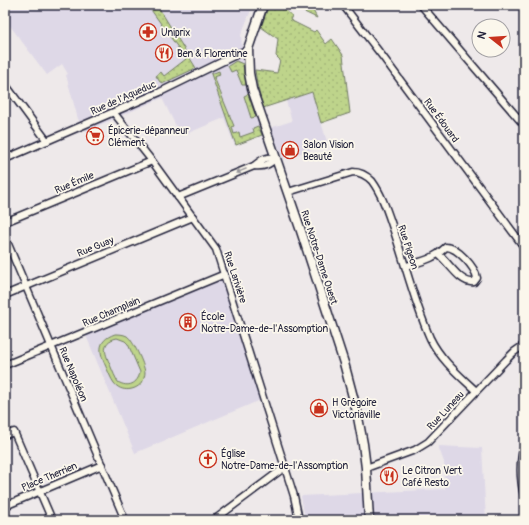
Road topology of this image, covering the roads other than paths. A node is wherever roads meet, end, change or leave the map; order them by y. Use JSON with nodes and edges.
{"nodes":[{"id":1,"x":262,"y":5,"type":"edge"},
{"id":2,"x":343,"y":5,"type":"edge"},
{"id":3,"x":421,"y":5,"type":"edge"},
{"id":4,"x":248,"y":49,"type":"junction"},
{"id":5,"x":5,"y":84,"type":"edge"},
{"id":6,"x":114,"y":112,"type":"junction"},
{"id":7,"x":524,"y":125,"type":"edge"},
{"id":8,"x":47,"y":141,"type":"junction"},
{"id":9,"x":5,"y":158,"type":"edge"},
{"id":10,"x":276,"y":158,"type":"junction"},
{"id":11,"x":152,"y":161,"type":"junction"},
{"id":12,"x":288,"y":192,"type":"junction"},
{"id":13,"x":178,"y":197,"type":"junction"},
{"id":14,"x":193,"y":217,"type":"junction"},
{"id":15,"x":5,"y":222,"type":"edge"},
{"id":16,"x":524,"y":235,"type":"edge"},
{"id":17,"x":5,"y":237,"type":"edge"},
{"id":18,"x":518,"y":240,"type":"junction"},
{"id":19,"x":524,"y":247,"type":"edge"},
{"id":20,"x":438,"y":254,"type":"junction"},
{"id":21,"x":406,"y":266,"type":"junction"},
{"id":22,"x":225,"y":274,"type":"junction"},
{"id":23,"x":26,"y":286,"type":"junction"},
{"id":24,"x":5,"y":294,"type":"edge"},
{"id":25,"x":524,"y":345,"type":"edge"},
{"id":26,"x":52,"y":346,"type":"junction"},
{"id":27,"x":5,"y":366,"type":"edge"},
{"id":28,"x":476,"y":391,"type":"junction"},
{"id":29,"x":5,"y":435,"type":"edge"},
{"id":30,"x":524,"y":446,"type":"edge"},
{"id":31,"x":102,"y":465,"type":"junction"},
{"id":32,"x":285,"y":467,"type":"junction"},
{"id":33,"x":366,"y":468,"type":"junction"},
{"id":34,"x":40,"y":491,"type":"junction"},
{"id":35,"x":524,"y":496,"type":"edge"},
{"id":36,"x":5,"y":506,"type":"edge"},
{"id":37,"x":52,"y":520,"type":"edge"},
{"id":38,"x":125,"y":520,"type":"edge"},
{"id":39,"x":214,"y":520,"type":"edge"},
{"id":40,"x":299,"y":520,"type":"edge"},
{"id":41,"x":369,"y":520,"type":"edge"}],
"edges":[{"from":1,"to":4,"type":"street","name":"Rue Notre-Dame Ouest"},
{"from":2,"to":18,"type":"street","name":"Rue Édouard"},
{"from":3,"to":7,"type":"street"},
{"from":4,"to":6,"type":"street","name":"Rue de l'Aqueduc"},
{"from":4,"to":10,"type":"street","name":"Rue Notre-Dame Ouest"},
{"from":5,"to":8,"type":"street"},
{"from":6,"to":8,"type":"street","name":"Rue de l'Aqueduc"},
{"from":6,"to":11,"type":"street","name":"Rue Larivière"},
{"from":8,"to":9,"type":"street","name":"Rue de l'Aqueduc"},
{"from":10,"to":12,"type":"street","name":"Rue Notre-Dame Ouest"},
{"from":10,"to":13,"type":"street","one_way":true},
{"from":11,"to":13,"type":"street","name":"Rue Larivière"},
{"from":11,"to":15,"type":"street","name":"Rue Émile"},
{"from":12,"to":21,"type":"street","name":"Rue Pigeon"},
{"from":12,"to":33,"type":"street","name":"Rue Notre-Dame Ouest"},
{"from":13,"to":14,"type":"street","name":"Rue Larivière"},
{"from":14,"to":22,"type":"street","name":"Rue Larivière"},
{"from":14,"to":23,"type":"street","name":"Rue Guay"},
{"from":16,"to":18,"type":"street"},
{"from":17,"to":23,"type":"street","name":"Rue Napoléon"},
{"from":18,"to":19,"type":"street","name":"Rue Édouard"},
{"from":20,"to":20,"type":"street"},
{"from":20,"to":21,"type":"street"},
{"from":21,"to":28,"type":"street","name":"Rue Pigeon"},
{"from":22,"to":26,"type":"street","name":"Rue Champlain"},
{"from":22,"to":32,"type":"street","name":"Rue Larivière"},
{"from":23,"to":24,"type":"street","name":"Rue Guay"},
{"from":23,"to":26,"type":"street","name":"Rue Napoléon"},
{"from":25,"to":28,"type":"street","name":"Rue Luneau"},
{"from":26,"to":27,"type":"street","name":"Rue Champlain"},
{"from":26,"to":31,"type":"street","name":"Rue Napoléon"},
{"from":28,"to":33,"type":"street","name":"Rue Luneau"},
{"from":29,"to":34,"type":"street"},
{"from":30,"to":35,"type":"street"},
{"from":31,"to":34,"type":"street","name":"Place Therrien"},
{"from":31,"to":38,"type":"street","name":"Rue Napoléon"},
{"from":32,"to":39,"type":"street"},
{"from":32,"to":40,"type":"street","name":"Rue Larivière"},
{"from":33,"to":41,"type":"street","name":"Rue Notre-Dame Ouest"},
{"from":34,"to":36,"type":"street","name":"Place Therrien"},
{"from":34,"to":37,"type":"street"}]}
